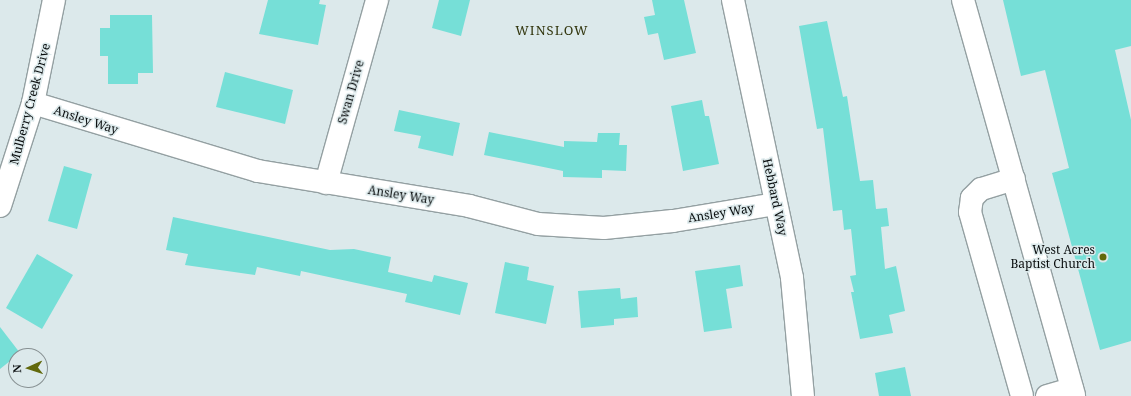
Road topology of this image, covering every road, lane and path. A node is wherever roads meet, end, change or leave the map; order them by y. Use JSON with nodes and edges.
{"nodes":[{"id":1,"x":54,"y":0,"type":"edge"},
{"id":2,"x":377,"y":0,"type":"edge"},
{"id":3,"x":733,"y":0,"type":"edge"},
{"id":4,"x":962,"y":1,"type":"edge"},
{"id":5,"x":33,"y":103,"type":"junction"},
{"id":6,"x":1014,"y":179,"type":"junction"},
{"id":7,"x":326,"y":183,"type":"junction"},
{"id":8,"x":776,"y":204,"type":"junction"},
{"id":9,"x":0,"y":206,"type":"edge"},
{"id":10,"x":1073,"y":393,"type":"edge"},
{"id":11,"x":803,"y":396,"type":"edge"},
{"id":12,"x":1022,"y":396,"type":"edge"},
{"id":13,"x":1047,"y":396,"type":"edge"}],
"edges":[{"from":1,"to":5,"type":"street","name":"Mulberry Creek Drive"},
{"from":2,"to":7,"type":"street","name":"Swan Drive"},
{"from":3,"to":8,"type":"street","name":"Hebbard Way"},
{"from":4,"to":6,"type":"street"},
{"from":5,"to":7,"type":"street","name":"Ansley Way"},
{"from":5,"to":9,"type":"street","name":"Mulberry Creek Drive"},
{"from":6,"to":10,"type":"street"},
{"from":6,"to":12,"type":"street"},
{"from":7,"to":8,"type":"street","name":"Ansley Way"},
{"from":8,"to":11,"type":"street","name":"Hebbard Way"},
{"from":10,"to":13,"type":"street"}]}
